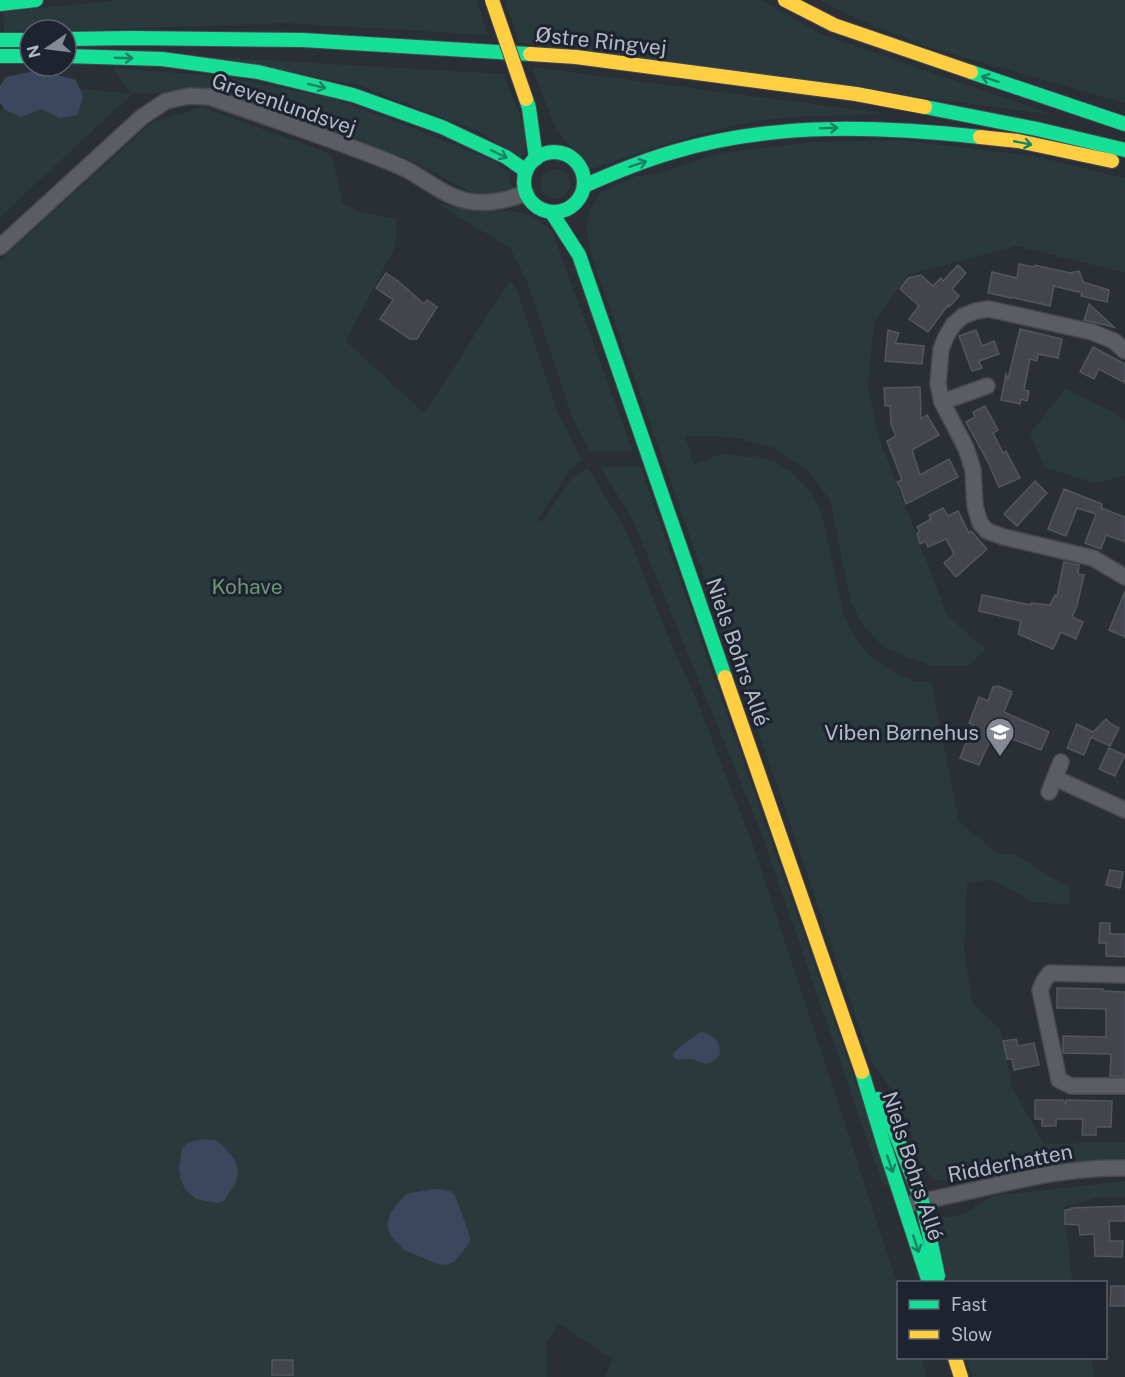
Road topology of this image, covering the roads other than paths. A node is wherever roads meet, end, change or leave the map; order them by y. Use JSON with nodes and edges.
{"nodes":[{"id":1,"x":36,"y":0,"type":"edge"},
{"id":2,"x":492,"y":0,"type":"edge"},
{"id":3,"x":785,"y":0,"type":"edge"},
{"id":4,"x":0,"y":4,"type":"edge"},
{"id":5,"x":78,"y":39,"type":"edge"},
{"id":6,"x":0,"y":40,"type":"edge"},
{"id":7,"x":18,"y":40,"type":"edge"},
{"id":8,"x":0,"y":56,"type":"edge"},
{"id":9,"x":18,"y":56,"type":"edge"},
{"id":10,"x":78,"y":56,"type":"edge"},
{"id":11,"x":527,"y":104,"type":"junction"},
{"id":12,"x":1125,"y":124,"type":"edge"},
{"id":13,"x":1125,"y":150,"type":"edge"},
{"id":14,"x":561,"y":153,"type":"junction"},
{"id":15,"x":536,"y":159,"type":"junction"},
{"id":16,"x":1125,"y":164,"type":"edge"},
{"id":17,"x":526,"y":171,"type":"junction"},
{"id":18,"x":584,"y":186,"type":"junction"},
{"id":19,"x":526,"y":193,"type":"junction"},
{"id":20,"x":552,"y":213,"type":"junction"},
{"id":21,"x":578,"y":214,"type":"junction"},
{"id":22,"x":0,"y":247,"type":"edge"},
{"id":23,"x":579,"y":255,"type":"junction"},
{"id":24,"x":1125,"y":351,"type":"edge"},
{"id":25,"x":987,"y":386,"type":"dead end"},
{"id":26,"x":942,"y":402,"type":"junction"},
{"id":27,"x":1125,"y":576,"type":"edge"},
{"id":28,"x":1062,"y":762,"type":"dead end"},
{"id":29,"x":1125,"y":810,"type":"edge"},
{"id":30,"x":1125,"y":975,"type":"edge"},
{"id":31,"x":859,"y":1062,"type":"junction"},
{"id":32,"x":1125,"y":1086,"type":"edge"},
{"id":33,"x":1125,"y":1168,"type":"edge"},
{"id":34,"x":922,"y":1202,"type":"junction"},
{"id":35,"x":904,"y":1205,"type":"junction"},
{"id":36,"x":929,"y":1281,"type":"edge"},
{"id":37,"x":939,"y":1281,"type":"edge"},
{"id":38,"x":955,"y":1359,"type":"edge"},
{"id":39,"x":961,"y":1377,"type":"edge"}],
"edges":[{"from":1,"to":4,"type":"street"},
{"from":2,"to":11,"type":"street","bridge":true},
{"from":12,"to":3,"type":"street","one_way":true},
{"from":5,"to":13,"type":"street","name":"Østre Ringvej"},
{"from":6,"to":7,"type":"street"},
{"from":8,"to":9,"type":"street"},
{"from":10,"to":17,"type":"street","one_way":true},
{"from":11,"to":14,"type":"street"},
{"from":11,"to":15,"type":"street"},
{"from":14,"to":15,"type":"street"},
{"from":14,"to":18,"type":"street"},
{"from":15,"to":17,"type":"street"},
{"from":18,"to":16,"type":"street","one_way":true},
{"from":17,"to":19,"type":"street"},
{"from":18,"to":21,"type":"street"},
{"from":19,"to":20,"type":"street"},
{"from":19,"to":22,"type":"street","name":"Grevenlundsvej"},
{"from":20,"to":21,"type":"street"},
{"from":20,"to":23,"type":"street","name":"Niels Bohrs Allé"},
{"from":21,"to":23,"type":"street","name":"Niels Bohrs Allé"},
{"from":23,"to":31,"type":"street","name":"Niels Bohrs Allé"},
{"from":24,"to":26,"type":"street"},
{"from":25,"to":26,"type":"street"},
{"from":26,"to":27,"type":"street"},
{"from":28,"to":29,"type":"street"},
{"from":30,"to":32,"type":"street"},
{"from":31,"to":34,"type":"street","name":"Niels Bohrs Allé"},
{"from":31,"to":35,"type":"street","name":"Niels Bohrs Allé","one_way":true},
{"from":33,"to":34,"type":"street","name":"Ridderhatten"},
{"from":34,"to":35,"type":"street","name":"Ridderhatten"},
{"from":34,"to":37,"type":"street","name":"Niels Bohrs Allé"},
{"from":35,"to":36,"type":"street","name":"Niels Bohrs Allé","one_way":true},
{"from":38,"to":39,"type":"street"}]}
